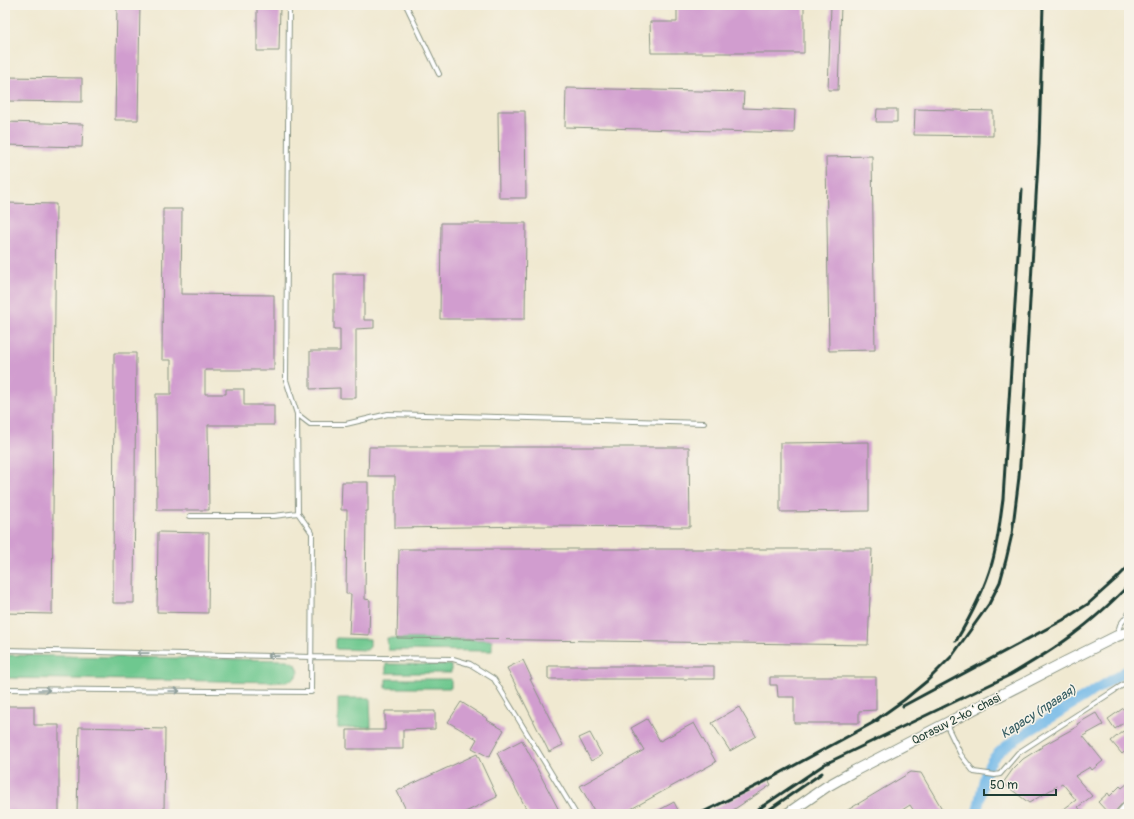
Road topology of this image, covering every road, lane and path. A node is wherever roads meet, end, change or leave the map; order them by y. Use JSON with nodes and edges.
{"nodes":[{"id":1,"x":289,"y":5,"type":"edge"},
{"id":2,"x":406,"y":5,"type":"edge"},
{"id":3,"x":439,"y":74,"type":"dead end"},
{"id":4,"x":297,"y":414,"type":"junction"},
{"id":5,"x":704,"y":422,"type":"dead end"},
{"id":6,"x":298,"y":513,"type":"junction"},
{"id":7,"x":190,"y":516,"type":"dead end"},
{"id":8,"x":1129,"y":550,"type":"edge"},
{"id":9,"x":1129,"y":560,"type":"edge"},
{"id":10,"x":1129,"y":613,"type":"edge"},
{"id":11,"x":1129,"y":632,"type":"edge"},
{"id":12,"x":1117,"y":636,"type":"junction"},
{"id":13,"x":5,"y":650,"type":"edge"},
{"id":14,"x":312,"y":657,"type":"junction"},
{"id":15,"x":1129,"y":681,"type":"edge"},
{"id":16,"x":5,"y":689,"type":"edge"},
{"id":17,"x":946,"y":724,"type":"junction"},
{"id":18,"x":1129,"y":804,"type":"edge"},
{"id":19,"x":576,"y":814,"type":"edge"},
{"id":20,"x":787,"y":814,"type":"edge"},
{"id":21,"x":1120,"y":814,"type":"edge"}],
"edges":[{"from":1,"to":4,"type":"lane"},
{"from":2,"to":3,"type":"lane"},
{"from":4,"to":5,"type":"lane"},
{"from":4,"to":6,"type":"lane"},
{"from":6,"to":7,"type":"lane"},
{"from":6,"to":14,"type":"lane"},
{"from":8,"to":9,"type":"path"},
{"from":10,"to":12,"type":"lane"},
{"from":11,"to":12,"type":"street","name":"Qorasuv 2-koʻchasi"},
{"from":12,"to":17,"type":"street","name":"Qorasuv 2-koʻchasi"},
{"from":14,"to":13,"type":"lane","one_way":true},
{"from":16,"to":14,"type":"lane","one_way":true},
{"from":14,"to":19,"type":"lane"},
{"from":15,"to":17,"type":"lane"},
{"from":17,"to":20,"type":"street","name":"Qorasuv 2-koʻchasi"},
{"from":18,"to":21,"type":"street"}]}
